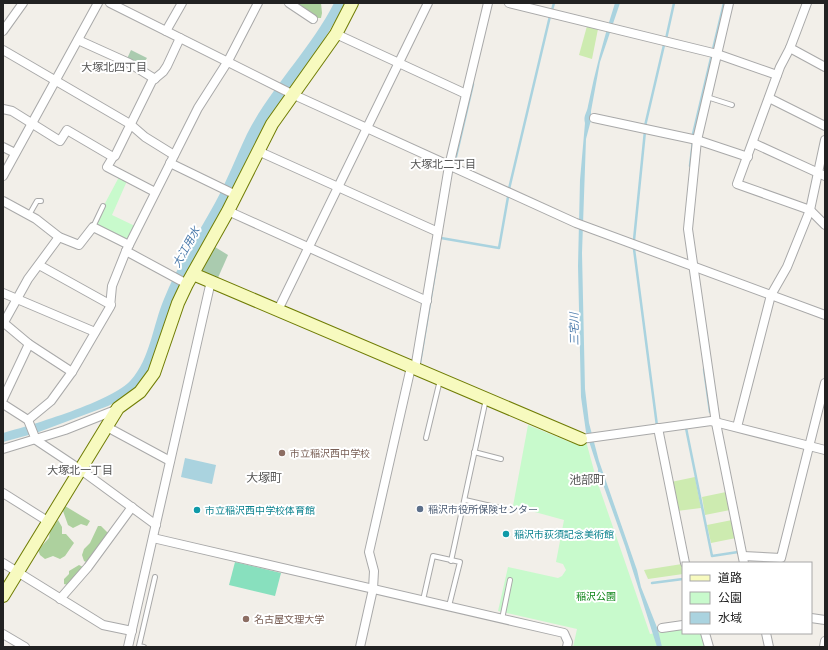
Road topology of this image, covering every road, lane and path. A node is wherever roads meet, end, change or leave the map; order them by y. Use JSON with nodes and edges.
{"nodes":[{"id":1,"x":23,"y":3,"type":"edge"},
{"id":2,"x":98,"y":3,"type":"edge"},
{"id":3,"x":110,"y":3,"type":"edge"},
{"id":4,"x":182,"y":3,"type":"edge"},
{"id":5,"x":258,"y":3,"type":"edge"},
{"id":6,"x":288,"y":3,"type":"edge"},
{"id":7,"x":352,"y":3,"type":"edge"},
{"id":8,"x":428,"y":3,"type":"edge"},
{"id":9,"x":488,"y":3,"type":"edge"},
{"id":10,"x":509,"y":3,"type":"edge"},
{"id":11,"x":729,"y":3,"type":"edge"},
{"id":12,"x":807,"y":3,"type":"edge"},
{"id":13,"x":313,"y":19,"type":"dead end"},
{"id":14,"x":3,"y":31,"type":"edge"},
{"id":15,"x":166,"y":31,"type":"junction"},
{"id":16,"x":336,"y":34,"type":"junction"},
{"id":17,"x":180,"y":38,"type":"junction"},
{"id":18,"x":78,"y":40,"type":"junction"},
{"id":19,"x":790,"y":48,"type":"junction"},
{"id":20,"x":3,"y":50,"type":"edge"},
{"id":21,"x":717,"y":54,"type":"junction"},
{"id":22,"x":228,"y":61,"type":"junction"},
{"id":23,"x":398,"y":63,"type":"junction"},
{"id":24,"x":825,"y":67,"type":"edge"},
{"id":25,"x":777,"y":75,"type":"junction"},
{"id":26,"x":155,"y":79,"type":"junction"},
{"id":27,"x":56,"y":80,"type":"junction"},
{"id":28,"x":290,"y":93,"type":"junction"},
{"id":29,"x":466,"y":94,"type":"junction"},
{"id":30,"x":707,"y":97,"type":"junction"},
{"id":31,"x":769,"y":98,"type":"junction"},
{"id":32,"x":732,"y":105,"type":"dead end"},
{"id":33,"x":3,"y":109,"type":"edge"},
{"id":34,"x":594,"y":118,"type":"dead end"},
{"id":35,"x":32,"y":124,"type":"junction"},
{"id":36,"x":130,"y":124,"type":"junction"},
{"id":37,"x":825,"y":126,"type":"edge"},
{"id":38,"x":366,"y":128,"type":"junction"},
{"id":39,"x":697,"y":140,"type":"junction"},
{"id":40,"x":825,"y":140,"type":"edge"},
{"id":41,"x":753,"y":143,"type":"junction"},
{"id":42,"x":3,"y":147,"type":"edge"},
{"id":43,"x":258,"y":151,"type":"junction"},
{"id":44,"x":15,"y":153,"type":"junction"},
{"id":45,"x":174,"y":155,"type":"junction"},
{"id":46,"x":113,"y":157,"type":"junction"},
{"id":47,"x":748,"y":157,"type":"junction"},
{"id":48,"x":170,"y":163,"type":"junction"},
{"id":49,"x":449,"y":166,"type":"junction"},
{"id":50,"x":822,"y":174,"type":"edge"},
{"id":51,"x":3,"y":176,"type":"edge"},
{"id":52,"x":338,"y":187,"type":"junction"},
{"id":53,"x":155,"y":192,"type":"junction"},
{"id":54,"x":234,"y":194,"type":"junction"},
{"id":55,"x":3,"y":201,"type":"edge"},
{"id":56,"x":41,"y":201,"type":"dead end"},
{"id":57,"x":103,"y":206,"type":"dead end"},
{"id":58,"x":810,"y":210,"type":"junction"},
{"id":59,"x":228,"y":211,"type":"junction"},
{"id":60,"x":28,"y":215,"type":"junction"},
{"id":61,"x":825,"y":225,"type":"edge"},
{"id":62,"x":93,"y":227,"type":"junction"},
{"id":63,"x":438,"y":232,"type":"junction"},
{"id":64,"x":60,"y":237,"type":"junction"},
{"id":65,"x":127,"y":248,"type":"junction"},
{"id":66,"x":309,"y":248,"type":"junction"},
{"id":67,"x":39,"y":265,"type":"junction"},
{"id":68,"x":694,"y":266,"type":"junction"},
{"id":69,"x":193,"y":274,"type":"junction"},
{"id":70,"x":211,"y":281,"type":"junction"},
{"id":71,"x":185,"y":284,"type":"junction"},
{"id":72,"x":3,"y":293,"type":"edge"},
{"id":73,"x":771,"y":295,"type":"junction"},
{"id":74,"x":18,"y":298,"type":"junction"},
{"id":75,"x":427,"y":301,"type":"junction"},
{"id":76,"x":110,"y":305,"type":"junction"},
{"id":77,"x":278,"y":310,"type":"junction"},
{"id":78,"x":825,"y":315,"type":"edge"},
{"id":79,"x":3,"y":323,"type":"edge"},
{"id":80,"x":95,"y":332,"type":"junction"},
{"id":81,"x":29,"y":344,"type":"junction"},
{"id":82,"x":413,"y":368,"type":"junction"},
{"id":83,"x":72,"y":372,"type":"junction"},
{"id":84,"x":440,"y":380,"type":"junction"},
{"id":85,"x":825,"y":383,"type":"edge"},
{"id":86,"x":486,"y":399,"type":"junction"},
{"id":87,"x":3,"y":400,"type":"edge"},
{"id":88,"x":3,"y":404,"type":"edge"},
{"id":89,"x":118,"y":408,"type":"junction"},
{"id":90,"x":28,"y":422,"type":"junction"},
{"id":91,"x":716,"y":423,"type":"junction"},
{"id":92,"x":107,"y":427,"type":"junction"},
{"id":93,"x":737,"y":427,"type":"junction"},
{"id":94,"x":658,"y":428,"type":"junction"},
{"id":95,"x":35,"y":438,"type":"junction"},
{"id":96,"x":426,"y":438,"type":"dead end"},
{"id":97,"x":583,"y":439,"type":"joint"},
{"id":98,"x":809,"y":446,"type":"junction"},
{"id":99,"x":3,"y":449,"type":"edge"},
{"id":100,"x":825,"y":450,"type":"edge"},
{"id":101,"x":474,"y":452,"type":"junction"},
{"id":102,"x":501,"y":458,"type":"dead end"},
{"id":103,"x":170,"y":461,"type":"junction"},
{"id":104,"x":81,"y":470,"type":"junction"},
{"id":105,"x":3,"y":493,"type":"edge"},
{"id":106,"x":465,"y":500,"type":"junction"},
{"id":107,"x":132,"y":507,"type":"junction"},
{"id":108,"x":504,"y":509,"type":"dead end"},
{"id":109,"x":49,"y":522,"type":"junction"},
{"id":110,"x":156,"y":524,"type":"junction"},
{"id":111,"x":153,"y":538,"type":"junction"},
{"id":112,"x":451,"y":560,"type":"junction"},
{"id":113,"x":744,"y":560,"type":"edge"},
{"id":114,"x":685,"y":562,"type":"edge"},
{"id":115,"x":3,"y":563,"type":"edge"},
{"id":116,"x":18,"y":572,"type":"junction"},
{"id":117,"x":155,"y":578,"type":"dead end"},
{"id":118,"x":510,"y":580,"type":"dead end"},
{"id":119,"x":373,"y":589,"type":"junction"},
{"id":120,"x":3,"y":596,"type":"edge"},
{"id":121,"x":60,"y":599,"type":"junction"},
{"id":122,"x":423,"y":600,"type":"junction"},
{"id":123,"x":449,"y":607,"type":"junction"},
{"id":124,"x":812,"y":618,"type":"edge"},
{"id":125,"x":502,"y":619,"type":"junction"},
{"id":126,"x":825,"y":620,"type":"edge"},
{"id":127,"x":682,"y":625,"type":"edge"},
{"id":128,"x":662,"y":628,"type":"dead end"},
{"id":129,"x":132,"y":631,"type":"junction"},
{"id":130,"x":3,"y":634,"type":"edge"},
{"id":131,"x":705,"y":634,"type":"edge"},
{"id":132,"x":766,"y":634,"type":"edge"},
{"id":133,"x":825,"y":641,"type":"edge"},
{"id":134,"x":25,"y":647,"type":"edge"},
{"id":135,"x":128,"y":647,"type":"edge"},
{"id":136,"x":144,"y":647,"type":"edge"},
{"id":137,"x":360,"y":647,"type":"edge"},
{"id":138,"x":567,"y":647,"type":"edge"},
{"id":139,"x":709,"y":647,"type":"edge"},
{"id":140,"x":769,"y":647,"type":"edge"},
{"id":141,"x":824,"y":647,"type":"edge"}],
"edges":[{"from":1,"to":14,"type":"street"},
{"from":2,"to":18,"type":"street"},
{"from":3,"to":15,"type":"street"},
{"from":4,"to":15,"type":"street"},
{"from":5,"to":22,"type":"street"},
{"from":6,"to":13,"type":"street"},
{"from":7,"to":16,"type":"street"},
{"from":8,"to":23,"type":"street"},
{"from":9,"to":29,"type":"street"},
{"from":10,"to":21,"type":"street"},
{"from":11,"to":21,"type":"street"},
{"from":12,"to":19,"type":"street"},
{"from":15,"to":17,"type":"street"},
{"from":16,"to":23,"type":"street"},
{"from":16,"to":28,"type":"street"},
{"from":17,"to":22,"type":"street"},
{"from":17,"to":26,"type":"street"},
{"from":18,"to":26,"type":"street"},
{"from":18,"to":27,"type":"street"},
{"from":19,"to":24,"type":"street"},
{"from":19,"to":25,"type":"street"},
{"from":20,"to":27,"type":"street"},
{"from":21,"to":25,"type":"street"},
{"from":21,"to":30,"type":"street"},
{"from":22,"to":28,"type":"street"},
{"from":22,"to":45,"type":"street"},
{"from":23,"to":29,"type":"street"},
{"from":23,"to":38,"type":"street"},
{"from":25,"to":31,"type":"street"},
{"from":26,"to":36,"type":"street"},
{"from":27,"to":35,"type":"street"},
{"from":27,"to":36,"type":"street"},
{"from":28,"to":38,"type":"street"},
{"from":28,"to":43,"type":"street"},
{"from":29,"to":49,"type":"street"},
{"from":30,"to":32,"type":"lane"},
{"from":30,"to":39,"type":"street"},
{"from":31,"to":37,"type":"street"},
{"from":31,"to":41,"type":"street"},
{"from":33,"to":35,"type":"street"},
{"from":34,"to":39,"type":"street"},
{"from":35,"to":44,"type":"street"},
{"from":35,"to":46,"type":"street"},
{"from":36,"to":45,"type":"street"},
{"from":36,"to":46,"type":"street"},
{"from":38,"to":49,"type":"street"},
{"from":38,"to":52,"type":"street"},
{"from":39,"to":47,"type":"street"},
{"from":39,"to":68,"type":"street"},
{"from":40,"to":50,"type":"street"},
{"from":41,"to":47,"type":"street"},
{"from":41,"to":50,"type":"street"},
{"from":42,"to":44,"type":"street"},
{"from":43,"to":52,"type":"street"},
{"from":43,"to":54,"type":"street"},
{"from":44,"to":51,"type":"street"},
{"from":45,"to":48,"type":"street"},
{"from":46,"to":53,"type":"street"},
{"from":47,"to":58,"type":"street"},
{"from":48,"to":53,"type":"street"},
{"from":48,"to":54,"type":"street"},
{"from":49,"to":63,"type":"street"},
{"from":49,"to":68,"type":"street"},
{"from":50,"to":58,"type":"street"},
{"from":52,"to":63,"type":"street"},
{"from":52,"to":66,"type":"street"},
{"from":53,"to":65,"type":"street"},
{"from":54,"to":59,"type":"street"},
{"from":55,"to":60,"type":"street"},
{"from":56,"to":60,"type":"lane"},
{"from":57,"to":62,"type":"lane"},
{"from":58,"to":61,"type":"street"},
{"from":58,"to":73,"type":"street"},
{"from":59,"to":66,"type":"street"},
{"from":59,"to":69,"type":"street"},
{"from":60,"to":64,"type":"street"},
{"from":62,"to":64,"type":"street"},
{"from":62,"to":65,"type":"street"},
{"from":63,"to":75,"type":"street"},
{"from":64,"to":67,"type":"street"},
{"from":65,"to":71,"type":"street"},
{"from":65,"to":76,"type":"street"},
{"from":66,"to":75,"type":"street"},
{"from":66,"to":77,"type":"street"},
{"from":67,"to":74,"type":"street"},
{"from":67,"to":76,"type":"street"},
{"from":68,"to":73,"type":"street"},
{"from":68,"to":91,"type":"street"},
{"from":69,"to":70,"type":"street"},
{"from":69,"to":71,"type":"street"},
{"from":70,"to":77,"type":"street"},
{"from":70,"to":103,"type":"street"},
{"from":71,"to":89,"type":"street"},
{"from":72,"to":74,"type":"street"},
{"from":73,"to":78,"type":"street"},
{"from":73,"to":93,"type":"street"},
{"from":74,"to":79,"type":"street"},
{"from":74,"to":80,"type":"street"},
{"from":75,"to":82,"type":"street"},
{"from":76,"to":80,"type":"street"},
{"from":77,"to":82,"type":"street"},
{"from":79,"to":81,"type":"street"},
{"from":80,"to":83,"type":"street"},
{"from":81,"to":83,"type":"street"},
{"from":81,"to":87,"type":"street"},
{"from":82,"to":84,"type":"street"},
{"from":82,"to":119,"type":"street"},
{"from":83,"to":90,"type":"street"},
{"from":84,"to":86,"type":"street"},
{"from":84,"to":96,"type":"lane"},
{"from":85,"to":98,"type":"street"},
{"from":86,"to":97,"type":"street"},
{"from":86,"to":101,"type":"lane"},
{"from":88,"to":90,"type":"street"},
{"from":89,"to":92,"type":"street"},
{"from":89,"to":95,"type":"street"},
{"from":90,"to":95,"type":"street"},
{"from":91,"to":93,"type":"street"},
{"from":91,"to":94,"type":"street"},
{"from":91,"to":113,"type":"street"},
{"from":92,"to":103,"type":"street"},
{"from":92,"to":104,"type":"street"},
{"from":93,"to":98,"type":"street"},
{"from":94,"to":97,"type":"street"},
{"from":94,"to":114,"type":"street"},
{"from":95,"to":99,"type":"street"},
{"from":95,"to":104,"type":"street"},
{"from":98,"to":100,"type":"street"},
{"from":98,"to":113,"type":"street"},
{"from":101,"to":102,"type":"lane"},
{"from":101,"to":106,"type":"lane"},
{"from":103,"to":110,"type":"street"},
{"from":104,"to":107,"type":"street"},
{"from":104,"to":109,"type":"street"},
{"from":105,"to":109,"type":"street"},
{"from":106,"to":108,"type":"lane"},
{"from":106,"to":112,"type":"lane"},
{"from":107,"to":110,"type":"street"},
{"from":107,"to":121,"type":"street"},
{"from":109,"to":116,"type":"street"},
{"from":110,"to":111,"type":"street"},
{"from":111,"to":119,"type":"street"},
{"from":111,"to":129,"type":"street"},
{"from":112,"to":122,"type":"lane"},
{"from":112,"to":123,"type":"lane"},
{"from":115,"to":116,"type":"street"},
{"from":116,"to":120,"type":"street"},
{"from":116,"to":121,"type":"street"},
{"from":117,"to":136,"type":"lane"},
{"from":118,"to":125,"type":"lane"},
{"from":119,"to":122,"type":"street"},
{"from":119,"to":137,"type":"street"},
{"from":121,"to":129,"type":"street"},
{"from":122,"to":123,"type":"street"},
{"from":123,"to":125,"type":"street"},
{"from":124,"to":126,"type":"street"},
{"from":125,"to":138,"type":"street"},
{"from":127,"to":128,"type":"street"},
{"from":129,"to":135,"type":"street"},
{"from":130,"to":134,"type":"street"},
{"from":131,"to":139,"type":"street"},
{"from":132,"to":140,"type":"street"},
{"from":133,"to":141,"type":"street"}]}
